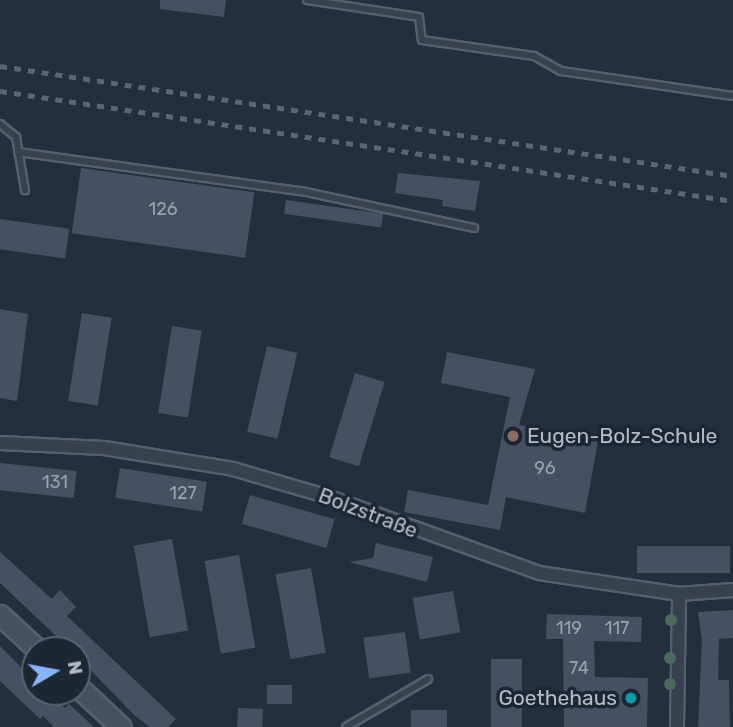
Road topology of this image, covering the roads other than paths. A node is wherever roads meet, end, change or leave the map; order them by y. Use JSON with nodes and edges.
{"nodes":[{"id":1,"x":307,"y":0,"type":"edge"},
{"id":2,"x":733,"y":96,"type":"edge"},
{"id":3,"x":0,"y":124,"type":"edge"},
{"id":4,"x":18,"y":152,"type":"junction"},
{"id":5,"x":25,"y":190,"type":"dead end"},
{"id":6,"x":474,"y":228,"type":"dead end"},
{"id":7,"x":0,"y":443,"type":"edge"},
{"id":8,"x":733,"y":590,"type":"edge"},
{"id":9,"x":680,"y":594,"type":"junction"},
{"id":10,"x":0,"y":615,"type":"edge"},
{"id":11,"x":23,"y":636,"type":"edge"},
{"id":12,"x":428,"y":679,"type":"dead end"},
{"id":13,"x":91,"y":699,"type":"edge"},
{"id":14,"x":121,"y":727,"type":"edge"},
{"id":15,"x":346,"y":727,"type":"edge"},
{"id":16,"x":677,"y":727,"type":"edge"}],
"edges":[{"from":1,"to":2,"type":"lane"},
{"from":3,"to":4,"type":"lane"},
{"from":4,"to":5,"type":"lane"},
{"from":4,"to":6,"type":"lane"},
{"from":7,"to":9,"type":"street","name":"Bolzstraße"},
{"from":8,"to":9,"type":"street","name":"Bolzstraße"},
{"from":9,"to":16,"type":"street"},
{"from":10,"to":11,"type":"main road"},
{"from":12,"to":15,"type":"lane"},
{"from":13,"to":14,"type":"main road"}]}
